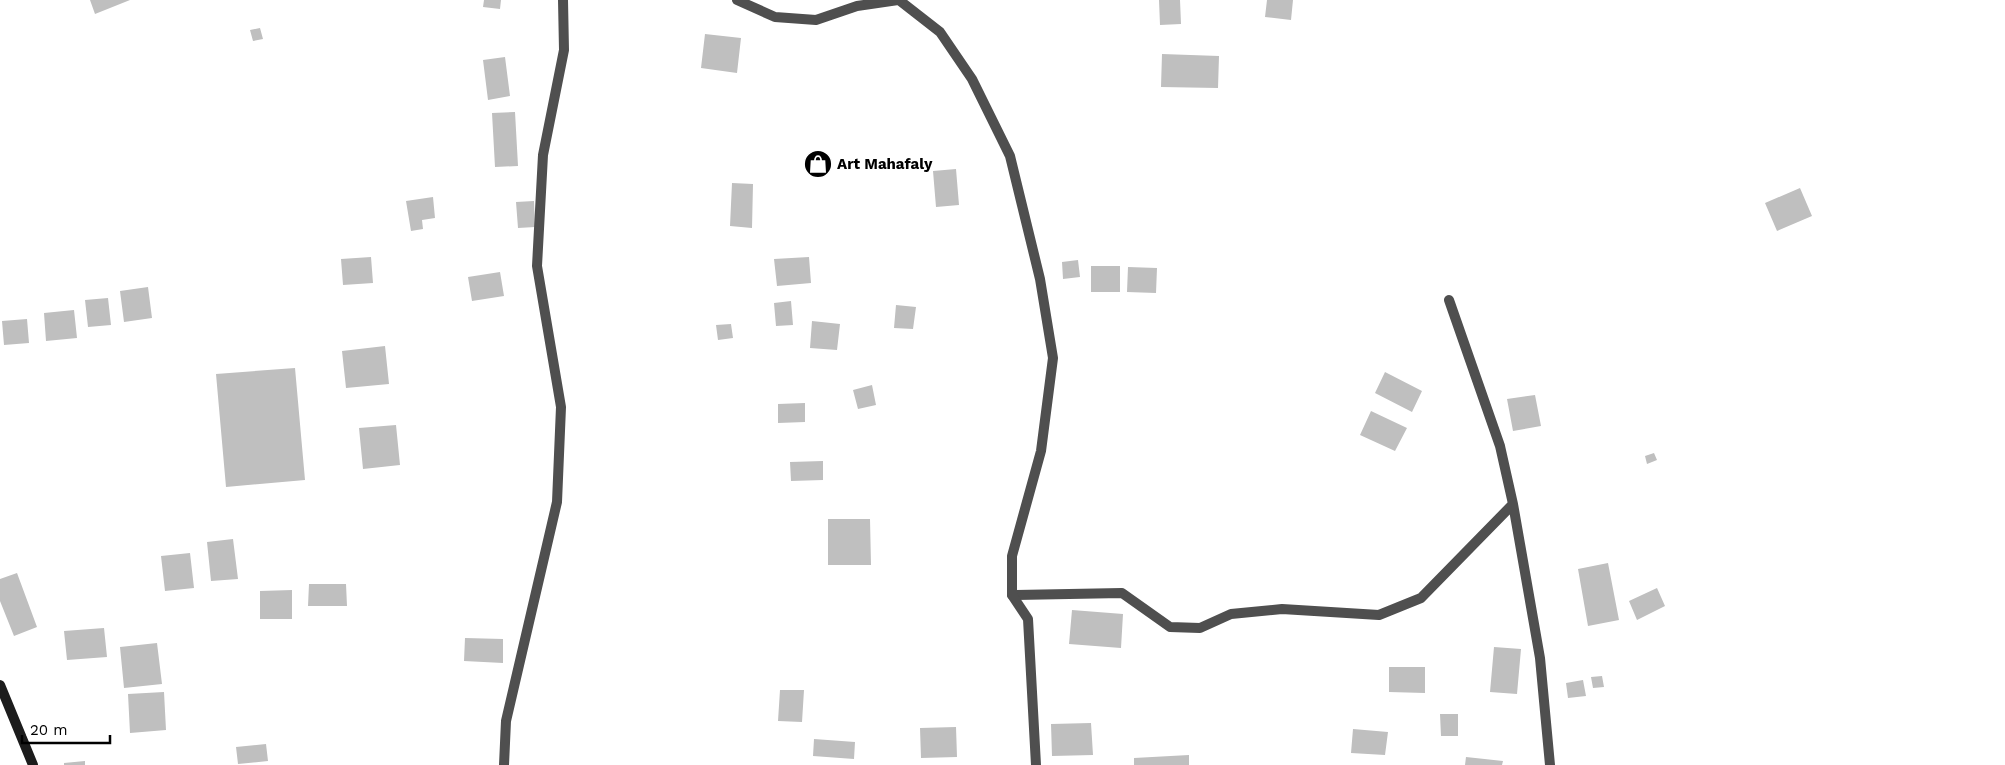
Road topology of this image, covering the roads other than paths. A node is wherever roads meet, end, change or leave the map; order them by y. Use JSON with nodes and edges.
{"nodes":[{"id":1,"x":563,"y":0,"type":"edge"},
{"id":2,"x":737,"y":0,"type":"edge"},
{"id":3,"x":898,"y":0,"type":"edge"},
{"id":4,"x":1449,"y":300,"type":"dead end"},
{"id":5,"x":1513,"y":504,"type":"junction"},
{"id":6,"x":1012,"y":595,"type":"junction"},
{"id":7,"x":0,"y":686,"type":"edge"},
{"id":8,"x":33,"y":765,"type":"edge"},
{"id":9,"x":504,"y":765,"type":"edge"},
{"id":10,"x":1036,"y":765,"type":"edge"},
{"id":11,"x":1550,"y":765,"type":"edge"}],
"edges":[{"from":1,"to":9,"type":"street"},
{"from":2,"to":3,"type":"street"},
{"from":3,"to":6,"type":"street"},
{"from":4,"to":5,"type":"street"},
{"from":5,"to":6,"type":"street"},
{"from":5,"to":11,"type":"street"},
{"from":6,"to":10,"type":"street"},
{"from":7,"to":8,"type":"main road"}]}
